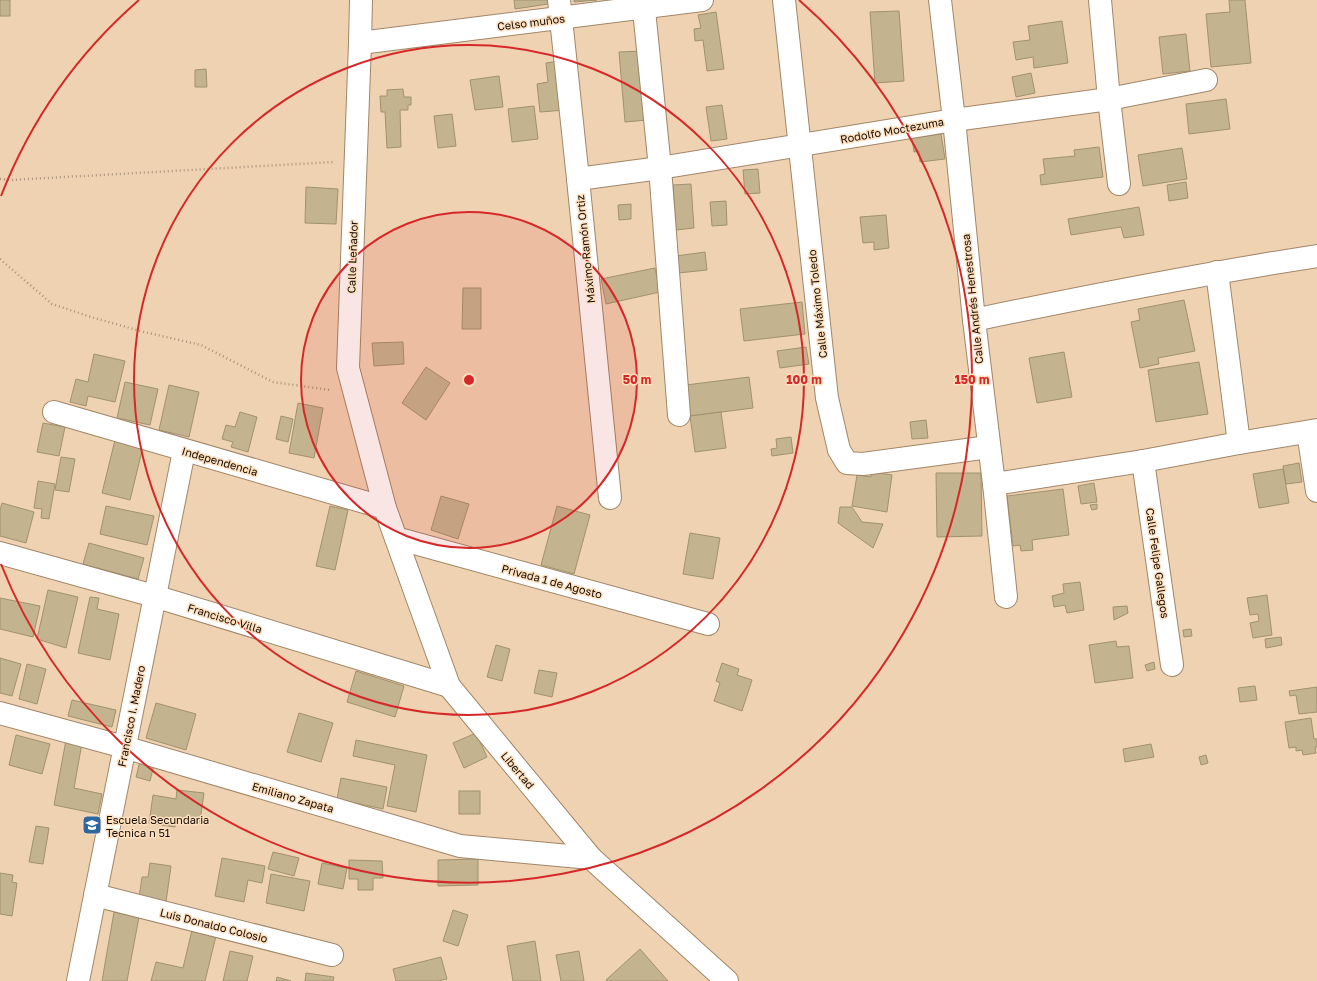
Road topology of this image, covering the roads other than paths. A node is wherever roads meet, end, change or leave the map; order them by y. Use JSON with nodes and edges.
{"nodes":[{"id":1,"x":361,"y":0,"type":"edge"},
{"id":2,"x":702,"y":0,"type":"edge"},
{"id":3,"x":784,"y":0,"type":"edge"},
{"id":4,"x":940,"y":0,"type":"edge"},
{"id":5,"x":1100,"y":0,"type":"edge"},
{"id":6,"x":643,"y":4,"type":"edge"},
{"id":7,"x":560,"y":9,"type":"edge"},
{"id":8,"x":360,"y":43,"type":"junction"},
{"id":9,"x":1206,"y":80,"type":"dead end"},
{"id":10,"x":1109,"y":99,"type":"junction"},
{"id":11,"x":954,"y":120,"type":"junction"},
{"id":12,"x":799,"y":146,"type":"junction"},
{"id":13,"x":660,"y":168,"type":"junction"},
{"id":14,"x":578,"y":179,"type":"junction"},
{"id":15,"x":1120,"y":184,"type":"dead end"},
{"id":16,"x":1317,"y":256,"type":"edge"},
{"id":17,"x":1216,"y":272,"type":"junction"},
{"id":18,"x":974,"y":320,"type":"junction"},
{"id":19,"x":54,"y":412,"type":"dead end"},
{"id":20,"x":679,"y":415,"type":"dead end"},
{"id":21,"x":1312,"y":431,"type":"edge"},
{"id":22,"x":1239,"y":443,"type":"junction"},
{"id":23,"x":989,"y":447,"type":"junction"},
{"id":24,"x":184,"y":451,"type":"junction"},
{"id":25,"x":1143,"y":461,"type":"junction"},
{"id":26,"x":994,"y":484,"type":"junction"},
{"id":27,"x":1317,"y":491,"type":"edge"},
{"id":28,"x":610,"y":498,"type":"dead end"},
{"id":29,"x":385,"y":508,"type":"junction"},
{"id":30,"x":396,"y":538,"type":"junction"},
{"id":31,"x":0,"y":553,"type":"edge"},
{"id":32,"x":154,"y":596,"type":"junction"},
{"id":33,"x":1006,"y":597,"type":"dead end"},
{"id":34,"x":708,"y":624,"type":"dead end"},
{"id":35,"x":1172,"y":665,"type":"dead end"},
{"id":36,"x":449,"y":686,"type":"junction"},
{"id":37,"x":0,"y":713,"type":"edge"},
{"id":38,"x":124,"y":747,"type":"junction"},
{"id":39,"x":591,"y":858,"type":"junction"},
{"id":40,"x":96,"y":895,"type":"junction"},
{"id":41,"x":332,"y":955,"type":"dead end"},
{"id":42,"x":78,"y":981,"type":"edge"},
{"id":43,"x":727,"y":981,"type":"edge"}],
"edges":[{"from":1,"to":8,"type":"street","name":"Calle Leñador"},
{"from":2,"to":6,"type":"street","name":"Celso muños"},
{"from":3,"to":12,"type":"street","name":"Calle Máximo Toledo"},
{"from":4,"to":11,"type":"street","name":"Calle Andrés Henestrosa"},
{"from":5,"to":10,"type":"street"},
{"from":6,"to":7,"type":"street","name":"Celso muños"},
{"from":6,"to":13,"type":"street"},
{"from":7,"to":8,"type":"street","name":"Celso muños"},
{"from":7,"to":14,"type":"street","name":"Máximo Ramón Ortiz"},
{"from":8,"to":29,"type":"street","name":"Calle Leñador"},
{"from":9,"to":10,"type":"street","name":"Rodolfo Moctezuma"},
{"from":10,"to":11,"type":"street","name":"Rodolfo Moctezuma"},
{"from":10,"to":15,"type":"street"},
{"from":11,"to":12,"type":"street","name":"Rodolfo Moctezuma"},
{"from":11,"to":18,"type":"street","name":"Calle Andrés Henestrosa"},
{"from":12,"to":13,"type":"street","name":"Rodolfo Moctezuma"},
{"from":12,"to":23,"type":"street","name":"Calle Máximo Toledo"},
{"from":13,"to":14,"type":"street","name":"Rodolfo Moctezuma"},
{"from":13,"to":20,"type":"street"},
{"from":14,"to":28,"type":"street","name":"Máximo Ramón Ortiz"},
{"from":16,"to":17,"type":"street"},
{"from":17,"to":18,"type":"street"},
{"from":17,"to":22,"type":"street"},
{"from":18,"to":23,"type":"street","name":"Calle Andrés Henestrosa"},
{"from":19,"to":24,"type":"street","name":"Independencia"},
{"from":21,"to":22,"type":"street"},
{"from":21,"to":27,"type":"street"},
{"from":22,"to":25,"type":"street"},
{"from":23,"to":26,"type":"street","name":"Calle Andrés Henestrosa"},
{"from":24,"to":29,"type":"street","name":"Independencia"},
{"from":24,"to":32,"type":"street","name":"Francisco I. Madero"},
{"from":25,"to":26,"type":"street"},
{"from":25,"to":35,"type":"street","name":"Calle Felipe Gallegos"},
{"from":26,"to":33,"type":"street","name":"Calle Andrés Henestrosa"},
{"from":29,"to":30,"type":"street","name":"Libertad"},
{"from":30,"to":34,"type":"street","name":"Privada 1 de Agosto"},
{"from":30,"to":36,"type":"street","name":"Libertad"},
{"from":31,"to":32,"type":"street","name":"Francisco Villa"},
{"from":32,"to":36,"type":"street","name":"Francisco Villa"},
{"from":32,"to":38,"type":"street","name":"Francisco I. Madero"},
{"from":36,"to":39,"type":"street","name":"Libertad"},
{"from":37,"to":38,"type":"street","name":"Emiliano Zapata"},
{"from":38,"to":39,"type":"street","name":"Emiliano Zapata"},
{"from":38,"to":40,"type":"street","name":"Francisco I. Madero"},
{"from":39,"to":43,"type":"street","name":"Libertad"},
{"from":40,"to":41,"type":"street","name":"Luis Donaldo Colosio"},
{"from":40,"to":42,"type":"street","name":"Francisco I. Madero"}]}
